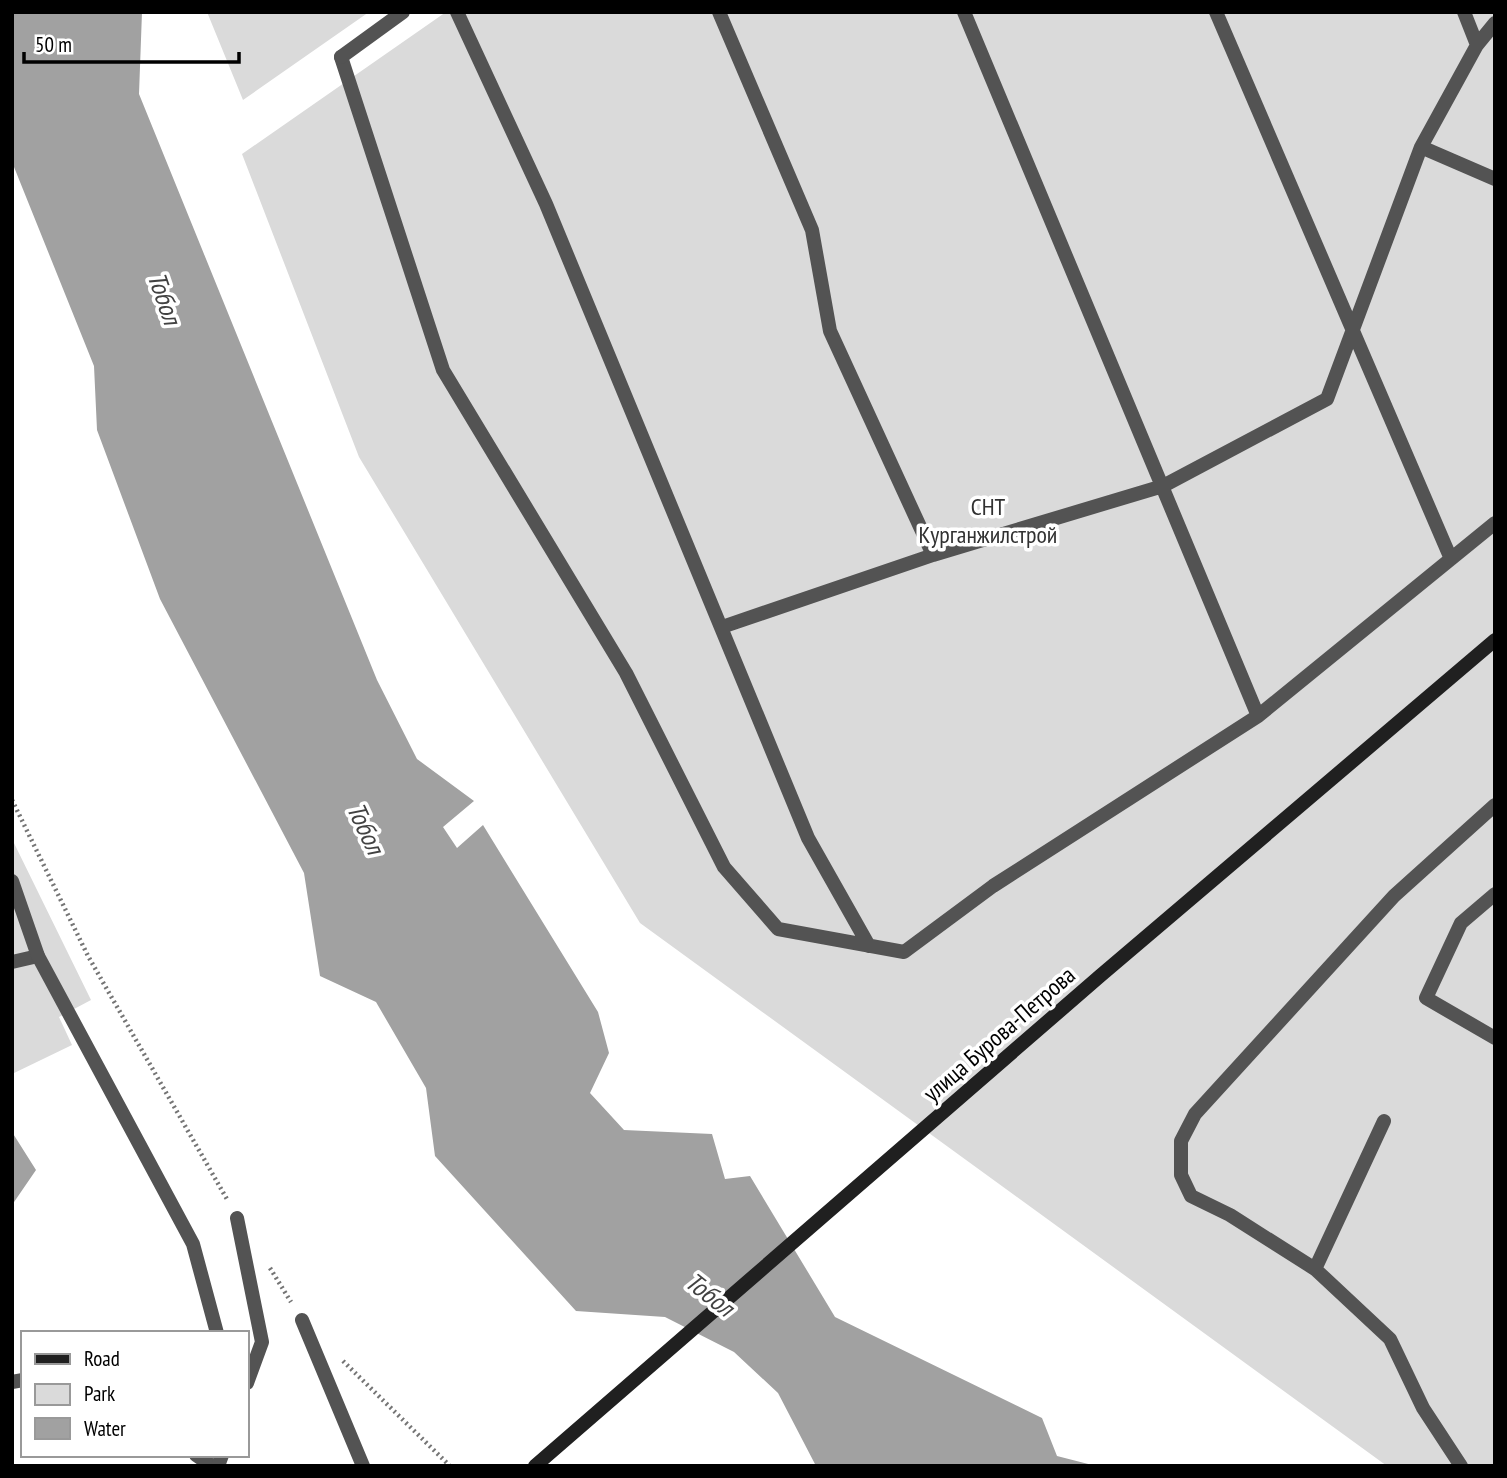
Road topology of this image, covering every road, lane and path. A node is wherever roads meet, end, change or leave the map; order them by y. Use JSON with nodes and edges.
{"nodes":[{"id":1,"x":403,"y":12,"type":"edge"},
{"id":2,"x":457,"y":12,"type":"edge"},
{"id":3,"x":719,"y":12,"type":"edge"},
{"id":4,"x":964,"y":12,"type":"edge"},
{"id":5,"x":1216,"y":12,"type":"edge"},
{"id":6,"x":1464,"y":12,"type":"edge"},
{"id":7,"x":1495,"y":23,"type":"edge"},
{"id":8,"x":1477,"y":45,"type":"junction"},
{"id":9,"x":1421,"y":147,"type":"junction"},
{"id":10,"x":1495,"y":180,"type":"edge"},
{"id":11,"x":1353,"y":331,"type":"junction"},
{"id":12,"x":1163,"y":486,"type":"junction"},
{"id":13,"x":1495,"y":523,"type":"edge"},
{"id":14,"x":933,"y":555,"type":"junction"},
{"id":15,"x":1451,"y":559,"type":"junction"},
{"id":16,"x":722,"y":627,"type":"junction"},
{"id":17,"x":1495,"y":640,"type":"edge"},
{"id":18,"x":1258,"y":716,"type":"junction"},
{"id":19,"x":12,"y":800,"type":"edge"},
{"id":20,"x":1495,"y":806,"type":"edge"},
{"id":21,"x":12,"y":880,"type":"edge"},
{"id":22,"x":1495,"y":894,"type":"edge"},
{"id":23,"x":869,"y":946,"type":"junction"},
{"id":24,"x":38,"y":957,"type":"junction"},
{"id":25,"x":12,"y":961,"type":"edge"},
{"id":26,"x":1495,"y":1038,"type":"edge"},
{"id":27,"x":1384,"y":1121,"type":"dead end"},
{"id":28,"x":237,"y":1218,"type":"joint"},
{"id":29,"x":266,"y":1263,"type":"dead end"},
{"id":30,"x":1315,"y":1269,"type":"junction"},
{"id":31,"x":302,"y":1320,"type":"joint"},
{"id":32,"x":216,"y":1331,"type":"edge"},
{"id":33,"x":341,"y":1359,"type":"dead end"},
{"id":34,"x":248,"y":1380,"type":"edge"},
{"id":35,"x":363,"y":1466,"type":"edge"},
{"id":36,"x":450,"y":1466,"type":"edge"},
{"id":37,"x":535,"y":1466,"type":"edge"},
{"id":38,"x":1461,"y":1466,"type":"edge"}],
"edges":[{"from":1,"to":23,"type":"street"},
{"from":2,"to":16,"type":"street"},
{"from":3,"to":14,"type":"street"},
{"from":4,"to":12,"type":"street"},
{"from":5,"to":11,"type":"street"},
{"from":6,"to":8,"type":"street"},
{"from":7,"to":8,"type":"street"},
{"from":8,"to":9,"type":"street"},
{"from":9,"to":10,"type":"street"},
{"from":9,"to":11,"type":"street"},
{"from":11,"to":12,"type":"street"},
{"from":11,"to":15,"type":"street"},
{"from":12,"to":14,"type":"street"},
{"from":12,"to":18,"type":"street"},
{"from":13,"to":15,"type":"street"},
{"from":14,"to":16,"type":"street"},
{"from":15,"to":18,"type":"street"},
{"from":16,"to":23,"type":"street"},
{"from":17,"to":37,"type":"main road","name":"улица Бурова-Петрова"},
{"from":18,"to":23,"type":"street"},
{"from":19,"to":28,"type":"path"},
{"from":20,"to":30,"type":"street"},
{"from":21,"to":24,"type":"street"},
{"from":22,"to":26,"type":"street"},
{"from":24,"to":25,"type":"street"},
{"from":24,"to":32,"type":"street"},
{"from":27,"to":30,"type":"street"},
{"from":28,"to":34,"type":"street"},
{"from":29,"to":31,"type":"path"},
{"from":30,"to":38,"type":"street"},
{"from":31,"to":35,"type":"street"},
{"from":33,"to":36,"type":"path"}]}
